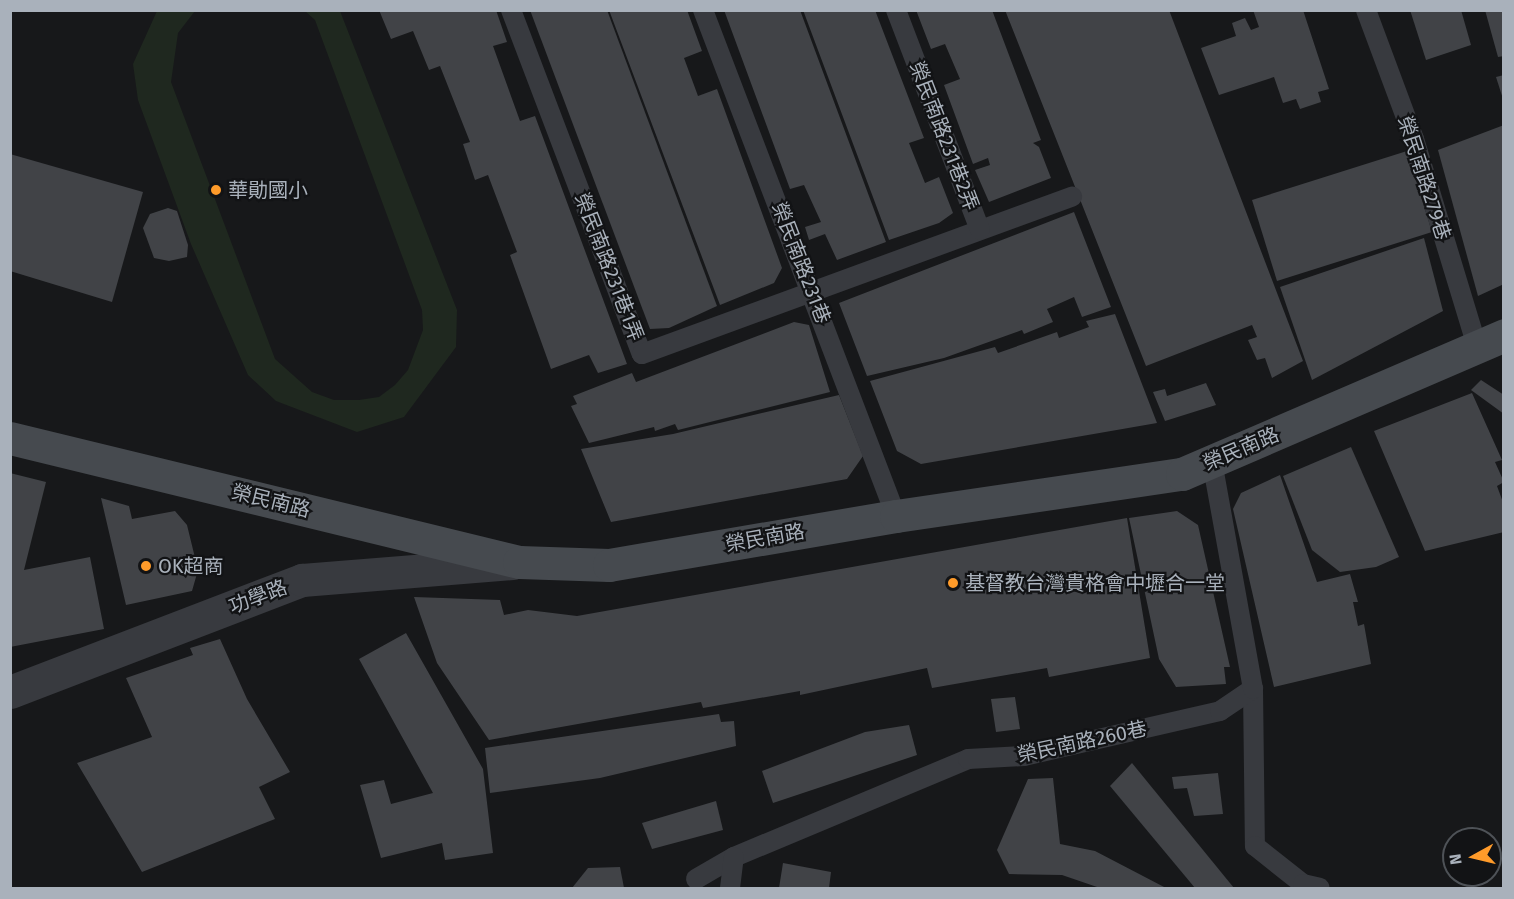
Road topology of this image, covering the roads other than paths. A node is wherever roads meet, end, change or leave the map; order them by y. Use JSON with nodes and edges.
{"nodes":[{"id":1,"x":511,"y":10,"type":"edge"},
{"id":2,"x":703,"y":10,"type":"edge"},
{"id":3,"x":896,"y":10,"type":"edge"},
{"id":4,"x":1366,"y":10,"type":"edge"},
{"id":5,"x":1072,"y":197,"type":"dead end"},
{"id":6,"x":980,"y":230,"type":"junction"},
{"id":7,"x":812,"y":292,"type":"junction"},
{"id":8,"x":1490,"y":341,"type":"edge"},
{"id":9,"x":10,"y":438,"type":"edge"},
{"id":10,"x":1212,"y":461,"type":"junction"},
{"id":11,"x":896,"y":516,"type":"junction"},
{"id":12,"x":519,"y":562,"type":"junction"},
{"id":13,"x":1253,"y":688,"type":"junction"},
{"id":14,"x":10,"y":692,"type":"edge"},
{"id":15,"x":734,"y":857,"type":"junction"},
{"id":16,"x":696,"y":879,"type":"dead end"},
{"id":17,"x":730,"y":888,"type":"edge"},
{"id":18,"x":1320,"y":888,"type":"edge"}],
"edges":[{"from":1,"to":7,"type":"lane","name":"榮民南路231巷1弄"},
{"from":2,"to":7,"type":"lane","name":"榮民南路231巷"},
{"from":3,"to":6,"type":"lane","name":"榮民南路231巷2弄"},
{"from":4,"to":8,"type":"lane","name":"榮民南路279巷"},
{"from":5,"to":6,"type":"lane"},
{"from":6,"to":7,"type":"lane","name":"榮民南路231巷2弄"},
{"from":7,"to":11,"type":"lane","name":"榮民南路231巷"},
{"from":8,"to":10,"type":"street","name":"榮民南路"},
{"from":9,"to":12,"type":"street","name":"榮民南路"},
{"from":10,"to":11,"type":"street","name":"榮民南路"},
{"from":10,"to":13,"type":"lane"},
{"from":11,"to":12,"type":"street","name":"榮民南路"},
{"from":12,"to":14,"type":"street","name":"功學路"},
{"from":13,"to":15,"type":"lane","name":"榮民南路260巷"},
{"from":13,"to":18,"type":"lane"},
{"from":15,"to":16,"type":"lane","name":"榮民南路260巷"},
{"from":15,"to":17,"type":"lane"}]}
